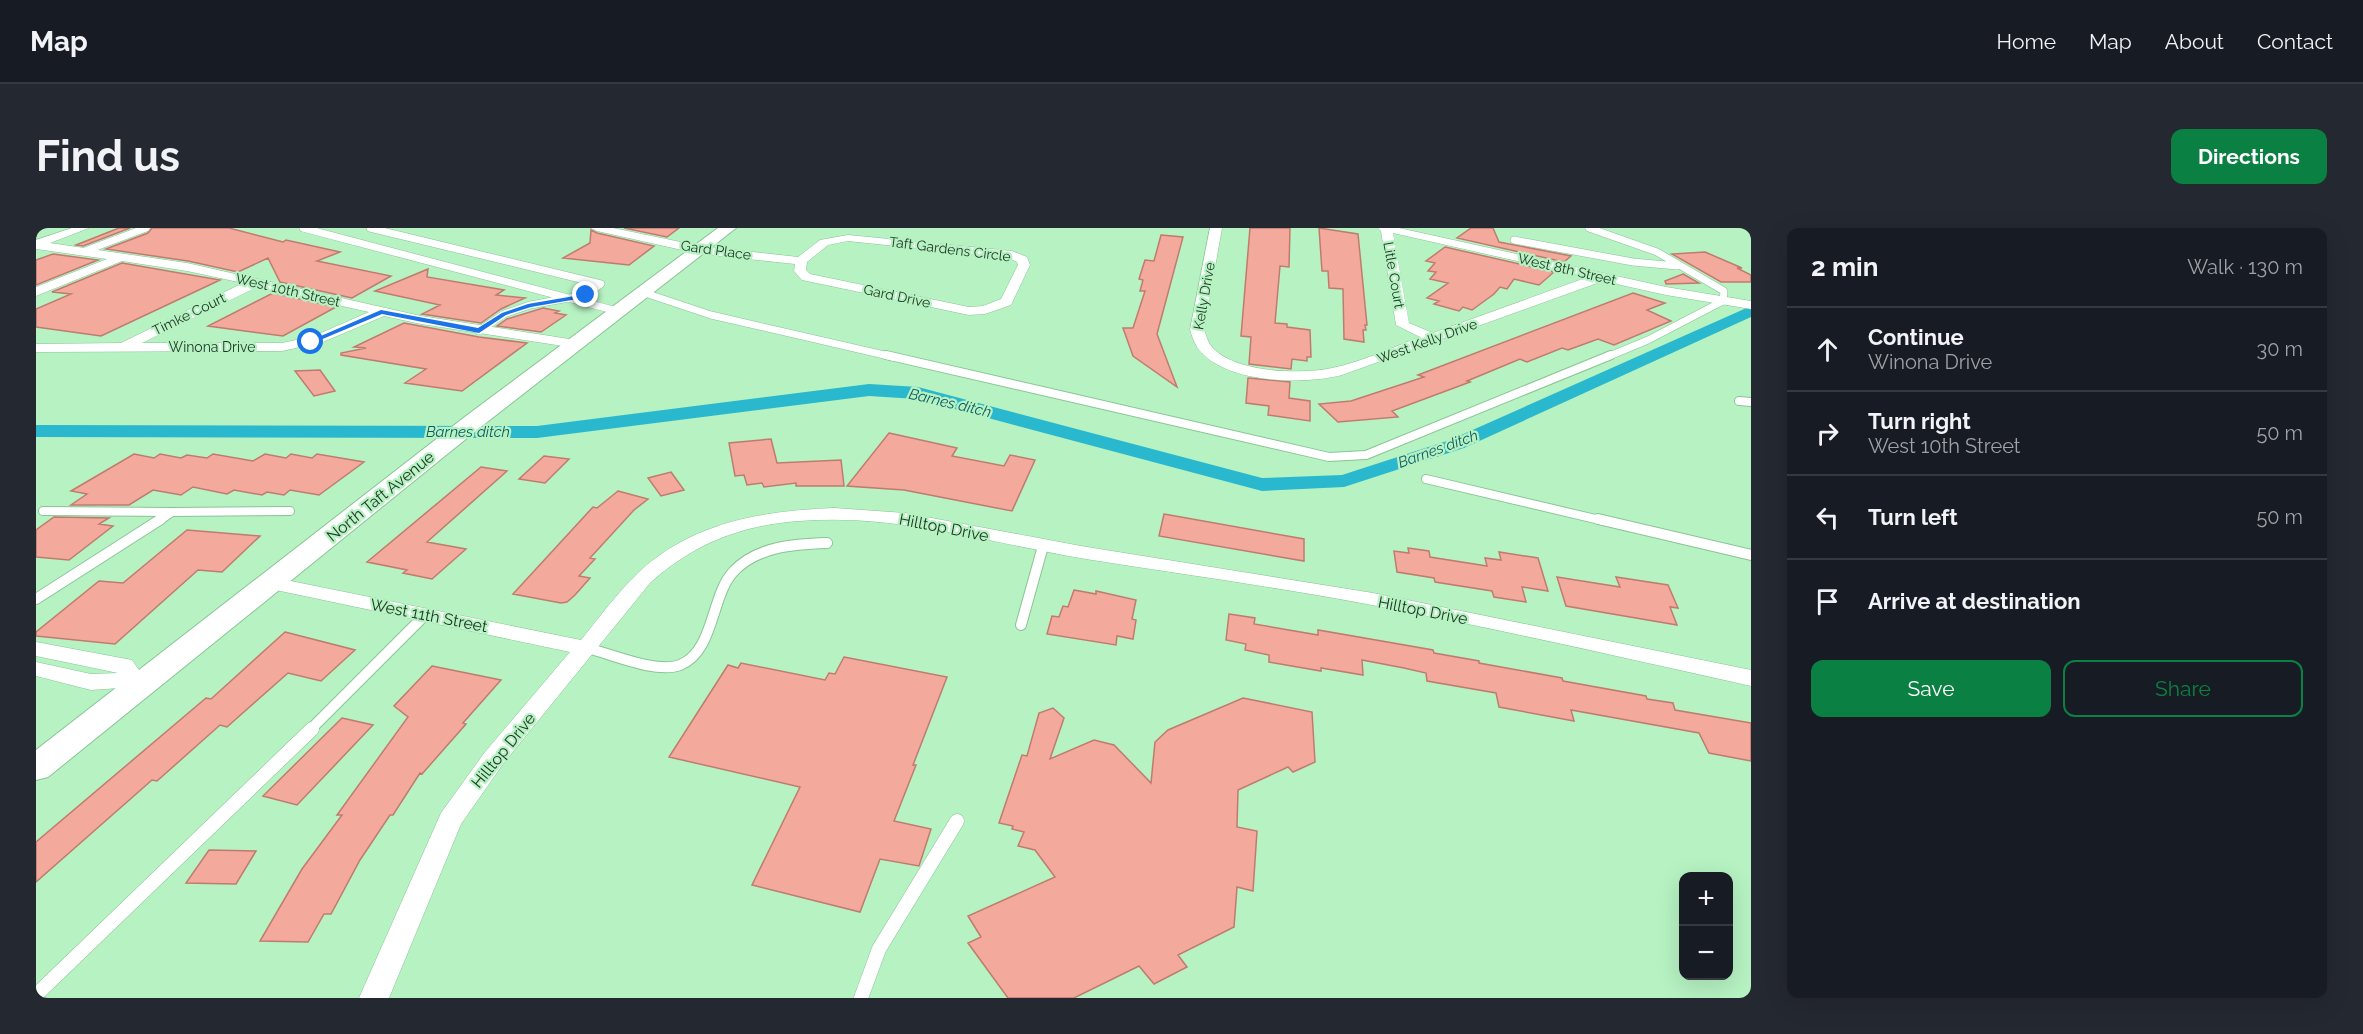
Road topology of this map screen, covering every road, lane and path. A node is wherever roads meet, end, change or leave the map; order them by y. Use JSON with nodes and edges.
{"nodes":[{"id":1,"x":83,"y":228,"type":"edge"},
{"id":2,"x":146,"y":228,"type":"edge"},
{"id":3,"x":303,"y":228,"type":"edge"},
{"id":4,"x":370,"y":228,"type":"edge"},
{"id":5,"x":597,"y":228,"type":"edge"},
{"id":6,"x":728,"y":228,"type":"edge"},
{"id":7,"x":1216,"y":228,"type":"edge"},
{"id":8,"x":1385,"y":228,"type":"edge"},
{"id":9,"x":1589,"y":228,"type":"edge"},
{"id":10,"x":1514,"y":240,"type":"dead end"},
{"id":11,"x":36,"y":245,"type":"edge"},
{"id":12,"x":700,"y":249,"type":"junction"},
{"id":13,"x":85,"y":251,"type":"junction"},
{"id":14,"x":122,"y":257,"type":"junction"},
{"id":15,"x":801,"y":261,"type":"junction"},
{"id":16,"x":1681,"y":266,"type":"junction"},
{"id":17,"x":1602,"y":277,"type":"junction"},
{"id":18,"x":256,"y":282,"type":"junction"},
{"id":19,"x":36,"y":292,"type":"edge"},
{"id":20,"x":642,"y":292,"type":"junction"},
{"id":21,"x":567,"y":298,"type":"junction"},
{"id":22,"x":1726,"y":301,"type":"junction"},
{"id":23,"x":1006,"y":303,"type":"joint"},
{"id":24,"x":1751,"y":305,"type":"edge"},
{"id":25,"x":617,"y":311,"type":"junction"},
{"id":26,"x":381,"y":312,"type":"junction"},
{"id":27,"x":479,"y":331,"type":"junction"},
{"id":28,"x":1433,"y":339,"type":"junction"},
{"id":29,"x":576,"y":344,"type":"junction"},
{"id":30,"x":123,"y":347,"type":"junction"},
{"id":31,"x":36,"y":348,"type":"edge"},
{"id":32,"x":1247,"y":370,"type":"joint"},
{"id":33,"x":1740,"y":401,"type":"dead end"},
{"id":34,"x":1751,"y":402,"type":"edge"},
{"id":35,"x":1426,"y":479,"type":"dead end"},
{"id":36,"x":43,"y":511,"type":"dead end"},
{"id":37,"x":290,"y":511,"type":"dead end"},
{"id":38,"x":172,"y":512,"type":"junction"},
{"id":39,"x":827,"y":543,"type":"dead end"},
{"id":40,"x":1042,"y":546,"type":"junction"},
{"id":41,"x":1751,"y":555,"type":"edge"},
{"id":42,"x":271,"y":583,"type":"junction"},
{"id":43,"x":36,"y":599,"type":"edge"},
{"id":44,"x":425,"y":615,"type":"junction"},
{"id":45,"x":1021,"y":625,"type":"dead end"},
{"id":46,"x":587,"y":648,"type":"junction"},
{"id":47,"x":36,"y":649,"type":"edge"},
{"id":48,"x":36,"y":669,"type":"edge"},
{"id":49,"x":1751,"y":678,"type":"edge"},
{"id":50,"x":139,"y":681,"type":"junction"},
{"id":51,"x":36,"y":768,"type":"edge"},
{"id":52,"x":957,"y":821,"type":"dead end"},
{"id":53,"x":36,"y":995,"type":"edge"},
{"id":54,"x":374,"y":998,"type":"edge"},
{"id":55,"x":861,"y":998,"type":"edge"}],
"edges":[{"from":1,"to":11,"type":"street"},
{"from":2,"to":13,"type":"lane"},
{"from":3,"to":21,"type":"lane"},
{"from":4,"to":21,"type":"lane"},
{"from":5,"to":12,"type":"street","name":"Gard Place"},
{"from":6,"to":12,"type":"main road","name":"North Taft Avenue"},
{"from":7,"to":32,"type":"street","name":"Kelly Drive"},
{"from":8,"to":17,"type":"street","name":"West 8th Street"},
{"from":8,"to":28,"type":"street","name":"Litle Court"},
{"from":9,"to":16,"type":"lane"},
{"from":10,"to":16,"type":"lane"},
{"from":11,"to":13,"type":"street","name":"West 10th Street"},
{"from":12,"to":15,"type":"street","name":"Gard Place"},
{"from":12,"to":20,"type":"main road","name":"North Taft Avenue"},
{"from":13,"to":14,"type":"street","name":"West 10th Street"},
{"from":14,"to":18,"type":"street","name":"West 10th Street"},
{"from":14,"to":19,"type":"street"},
{"from":15,"to":23,"type":"street","name":"Gard Drive"},
{"from":15,"to":23,"type":"street","name":"Taft Gardens Circle"},
{"from":16,"to":22,"type":"lane"},
{"from":17,"to":22,"type":"street","name":"West 8th Street"},
{"from":17,"to":28,"type":"street","name":"West Kelly Drive"},
{"from":18,"to":26,"type":"street","name":"West 10th Street"},
{"from":18,"to":30,"type":"street","name":"Timke Court"},
{"from":20,"to":22,"type":"lane"},
{"from":20,"to":25,"type":"main road","name":"North Taft Avenue"},
{"from":21,"to":25,"type":"lane"},
{"from":21,"to":27,"type":"lane"},
{"from":22,"to":24,"type":"street","name":"West 8th Street"},
{"from":25,"to":29,"type":"main road","name":"North Taft Avenue"},
{"from":26,"to":27,"type":"street","name":"West 10th Street"},
{"from":26,"to":30,"type":"street","name":"Winona Drive"},
{"from":27,"to":29,"type":"street","name":"West 10th Street"},
{"from":28,"to":32,"type":"street","name":"West Kelly Drive"},
{"from":29,"to":42,"type":"main road","name":"North Taft Avenue"},
{"from":30,"to":31,"type":"street","name":"Winona Drive"},
{"from":33,"to":34,"type":"lane"},
{"from":35,"to":41,"type":"lane"},
{"from":36,"to":38,"type":"lane"},
{"from":37,"to":38,"type":"lane"},
{"from":38,"to":43,"type":"lane"},
{"from":39,"to":46,"type":"lane"},
{"from":40,"to":45,"type":"lane"},
{"from":40,"to":46,"type":"street","name":"Hilltop Drive"},
{"from":40,"to":49,"type":"street","name":"Hilltop Drive"},
{"from":42,"to":44,"type":"street","name":"West 11th Street"},
{"from":42,"to":50,"type":"main road","name":"North Taft Avenue"},
{"from":44,"to":46,"type":"street","name":"West 11th Street"},
{"from":44,"to":53,"type":"lane"},
{"from":46,"to":54,"type":"street","name":"Hilltop Drive"},
{"from":47,"to":50,"type":"street"},
{"from":48,"to":50,"type":"street"},
{"from":50,"to":51,"type":"main road","name":"North Taft Avenue"},
{"from":52,"to":55,"type":"lane"}]}
